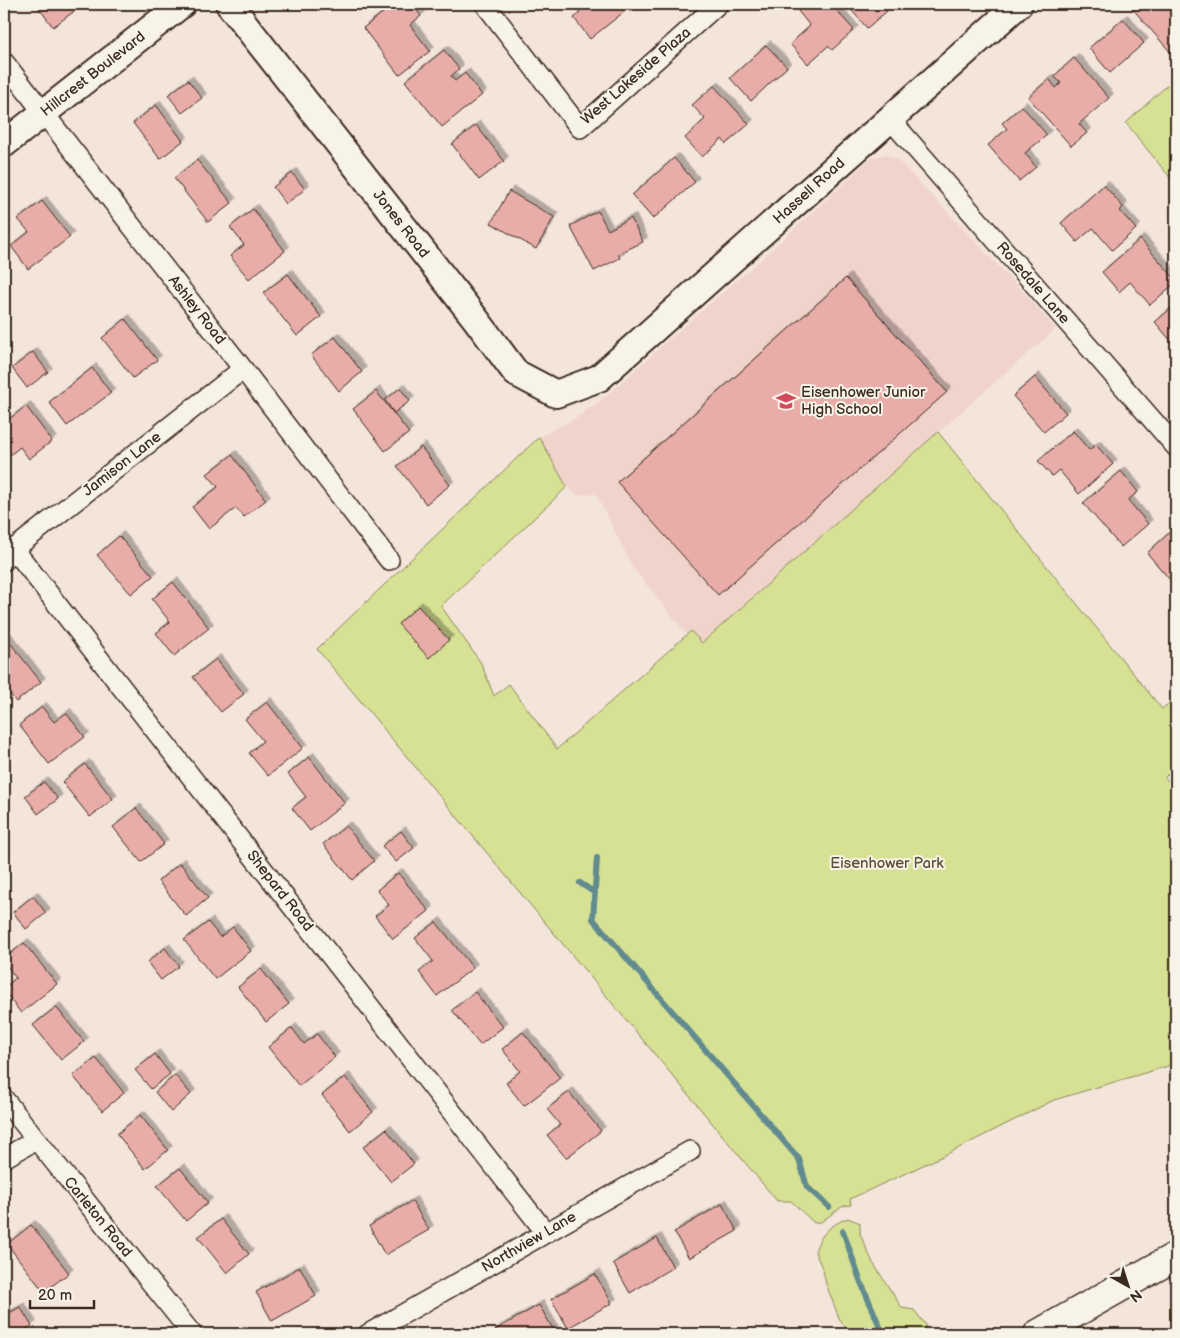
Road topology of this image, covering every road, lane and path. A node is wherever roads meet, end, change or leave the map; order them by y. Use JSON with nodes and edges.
{"nodes":[{"id":1,"x":182,"y":4,"type":"edge"},
{"id":2,"x":229,"y":4,"type":"edge"},
{"id":3,"x":485,"y":4,"type":"edge"},
{"id":4,"x":718,"y":4,"type":"edge"},
{"id":5,"x":1018,"y":4,"type":"edge"},
{"id":6,"x":4,"y":62,"type":"edge"},
{"id":7,"x":44,"y":113,"type":"junction"},
{"id":8,"x":890,"y":119,"type":"junction"},
{"id":9,"x":4,"y":144,"type":"edge"},
{"id":10,"x":243,"y":369,"type":"junction"},
{"id":11,"x":599,"y":378,"type":"joint"},
{"id":12,"x":1176,"y":447,"type":"edge"},
{"id":13,"x":9,"y":555,"type":"edge"},
{"id":14,"x":389,"y":560,"type":"dead end"},
{"id":15,"x":4,"y":1099,"type":"edge"},
{"id":16,"x":36,"y":1140,"type":"junction"},
{"id":17,"x":690,"y":1151,"type":"dead end"},
{"id":18,"x":4,"y":1158,"type":"edge"},
{"id":19,"x":546,"y":1233,"type":"junction"},
{"id":20,"x":1176,"y":1256,"type":"edge"},
{"id":21,"x":192,"y":1334,"type":"edge"},
{"id":22,"x":368,"y":1334,"type":"edge"},
{"id":23,"x":1038,"y":1334,"type":"edge"}],
"edges":[{"from":1,"to":7,"type":"street","name":"Hillcrest Boulevard"},
{"from":2,"to":11,"type":"street","name":"Jones Road"},
{"from":3,"to":4,"type":"street","name":"West Lakeside Plaza"},
{"from":5,"to":8,"type":"street","name":"Hassell Road"},
{"from":6,"to":7,"type":"street","name":"Ashley Road"},
{"from":7,"to":9,"type":"street","name":"Hillcrest Boulevard"},
{"from":7,"to":10,"type":"street","name":"Ashley Road"},
{"from":8,"to":11,"type":"street","name":"Hassell Road"},
{"from":8,"to":12,"type":"street","name":"Rosedale Lane"},
{"from":10,"to":13,"type":"street","name":"Jamison Lane"},
{"from":10,"to":14,"type":"street","name":"Ashley Road"},
{"from":13,"to":19,"type":"street","name":"Shepard Road"},
{"from":15,"to":16,"type":"street","name":"Carleton Road"},
{"from":16,"to":18,"type":"street"},
{"from":16,"to":21,"type":"street","name":"Carleton Road"},
{"from":17,"to":19,"type":"street","name":"Northview Lane"},
{"from":19,"to":22,"type":"street","name":"Northview Lane"},
{"from":20,"to":23,"type":"highway"}]}
